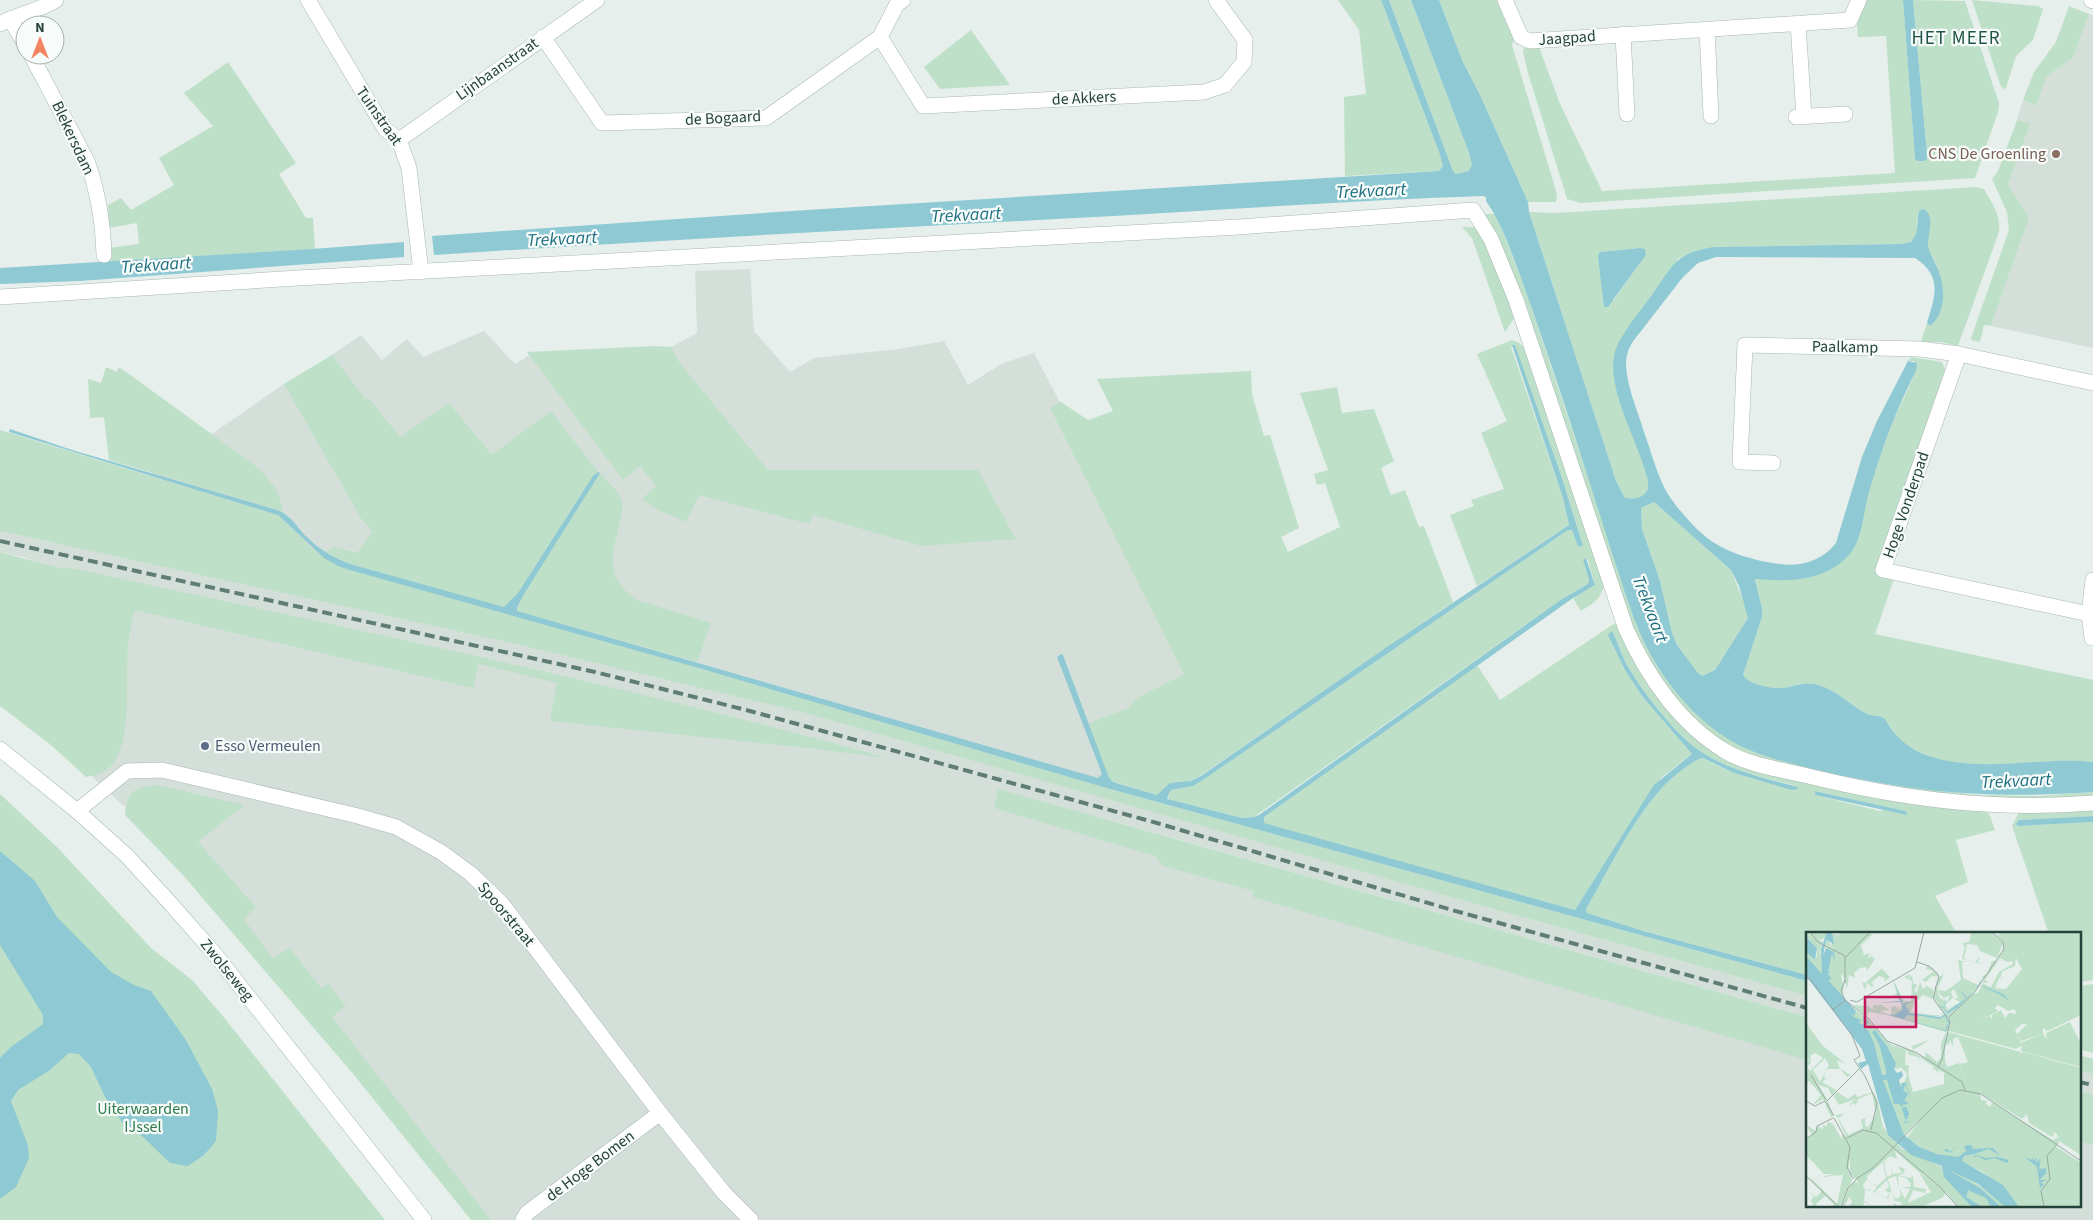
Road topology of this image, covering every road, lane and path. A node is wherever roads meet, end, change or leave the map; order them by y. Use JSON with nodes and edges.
{"nodes":[{"id":1,"x":56,"y":0,"type":"edge"},
{"id":2,"x":308,"y":0,"type":"edge"},
{"id":3,"x":597,"y":0,"type":"edge"},
{"id":4,"x":903,"y":0,"type":"edge"},
{"id":5,"x":1216,"y":0,"type":"edge"},
{"id":6,"x":1505,"y":0,"type":"edge"},
{"id":7,"x":1859,"y":0,"type":"edge"},
{"id":8,"x":5,"y":21,"type":"edge"},
{"id":9,"x":1798,"y":23,"type":"junction"},
{"id":10,"x":1707,"y":28,"type":"junction"},
{"id":11,"x":15,"y":32,"type":"edge"},
{"id":12,"x":1623,"y":34,"type":"junction"},
{"id":13,"x":543,"y":37,"type":"junction"},
{"id":14,"x":880,"y":37,"type":"junction"},
{"id":15,"x":36,"y":65,"type":"edge"},
{"id":16,"x":1626,"y":114,"type":"dead end"},
{"id":17,"x":1845,"y":114,"type":"dead end"},
{"id":18,"x":1711,"y":116,"type":"dead end"},
{"id":19,"x":399,"y":140,"type":"junction"},
{"id":20,"x":104,"y":255,"type":"dead end"},
{"id":21,"x":421,"y":272,"type":"junction"},
{"id":22,"x":0,"y":297,"type":"edge"},
{"id":23,"x":1959,"y":354,"type":"junction"},
{"id":24,"x":2093,"y":382,"type":"edge"},
{"id":25,"x":1773,"y":463,"type":"dead end"},
{"id":26,"x":2093,"y":580,"type":"edge"},
{"id":27,"x":2088,"y":614,"type":"junction"},
{"id":28,"x":2092,"y":638,"type":"edge"},
{"id":29,"x":0,"y":749,"type":"edge"},
{"id":30,"x":2093,"y":803,"type":"edge"},
{"id":31,"x":77,"y":812,"type":"junction"},
{"id":32,"x":660,"y":1113,"type":"junction"},
{"id":33,"x":424,"y":1220,"type":"edge"},
{"id":34,"x":523,"y":1220,"type":"edge"},
{"id":35,"x":751,"y":1220,"type":"edge"}],
"edges":[{"from":1,"to":8,"type":"street"},
{"from":2,"to":19,"type":"street","name":"Tuinstraat"},
{"from":3,"to":13,"type":"street","name":"Lijnbaanstraat"},
{"from":4,"to":14,"type":"street","name":"de Bogaard"},
{"from":5,"to":14,"type":"street","name":"de Akkers"},
{"from":6,"to":12,"type":"street","name":"Jaagpad"},
{"from":7,"to":9,"type":"street","name":"Jaagpad"},
{"from":8,"to":11,"type":"street"},
{"from":9,"to":10,"type":"street","name":"Jaagpad"},
{"from":9,"to":17,"type":"street"},
{"from":10,"to":12,"type":"street","name":"Jaagpad"},
{"from":10,"to":18,"type":"street"},
{"from":12,"to":16,"type":"street"},
{"from":13,"to":14,"type":"street","name":"de Bogaard"},
{"from":13,"to":19,"type":"street","name":"Lijnbaanstraat"},
{"from":15,"to":20,"type":"street","name":"Blekersdam"},
{"from":19,"to":21,"type":"street","name":"Tuinstraat"},
{"from":21,"to":22,"type":"street"},
{"from":21,"to":30,"type":"street"},
{"from":23,"to":24,"type":"street","name":"Paalkamp"},
{"from":23,"to":25,"type":"street","name":"Paalkamp"},
{"from":23,"to":27,"type":"street","name":"Hoge Vonderpad"},
{"from":26,"to":27,"type":"street"},
{"from":27,"to":28,"type":"street"},
{"from":29,"to":31,"type":"street","name":"Zwolseweg"},
{"from":31,"to":32,"type":"street","name":"Spoorstraat"},
{"from":31,"to":33,"type":"street","name":"Zwolseweg"},
{"from":32,"to":34,"type":"street","name":"de Hoge Bomen"},
{"from":32,"to":35,"type":"street","name":"Spoorstraat"}]}
